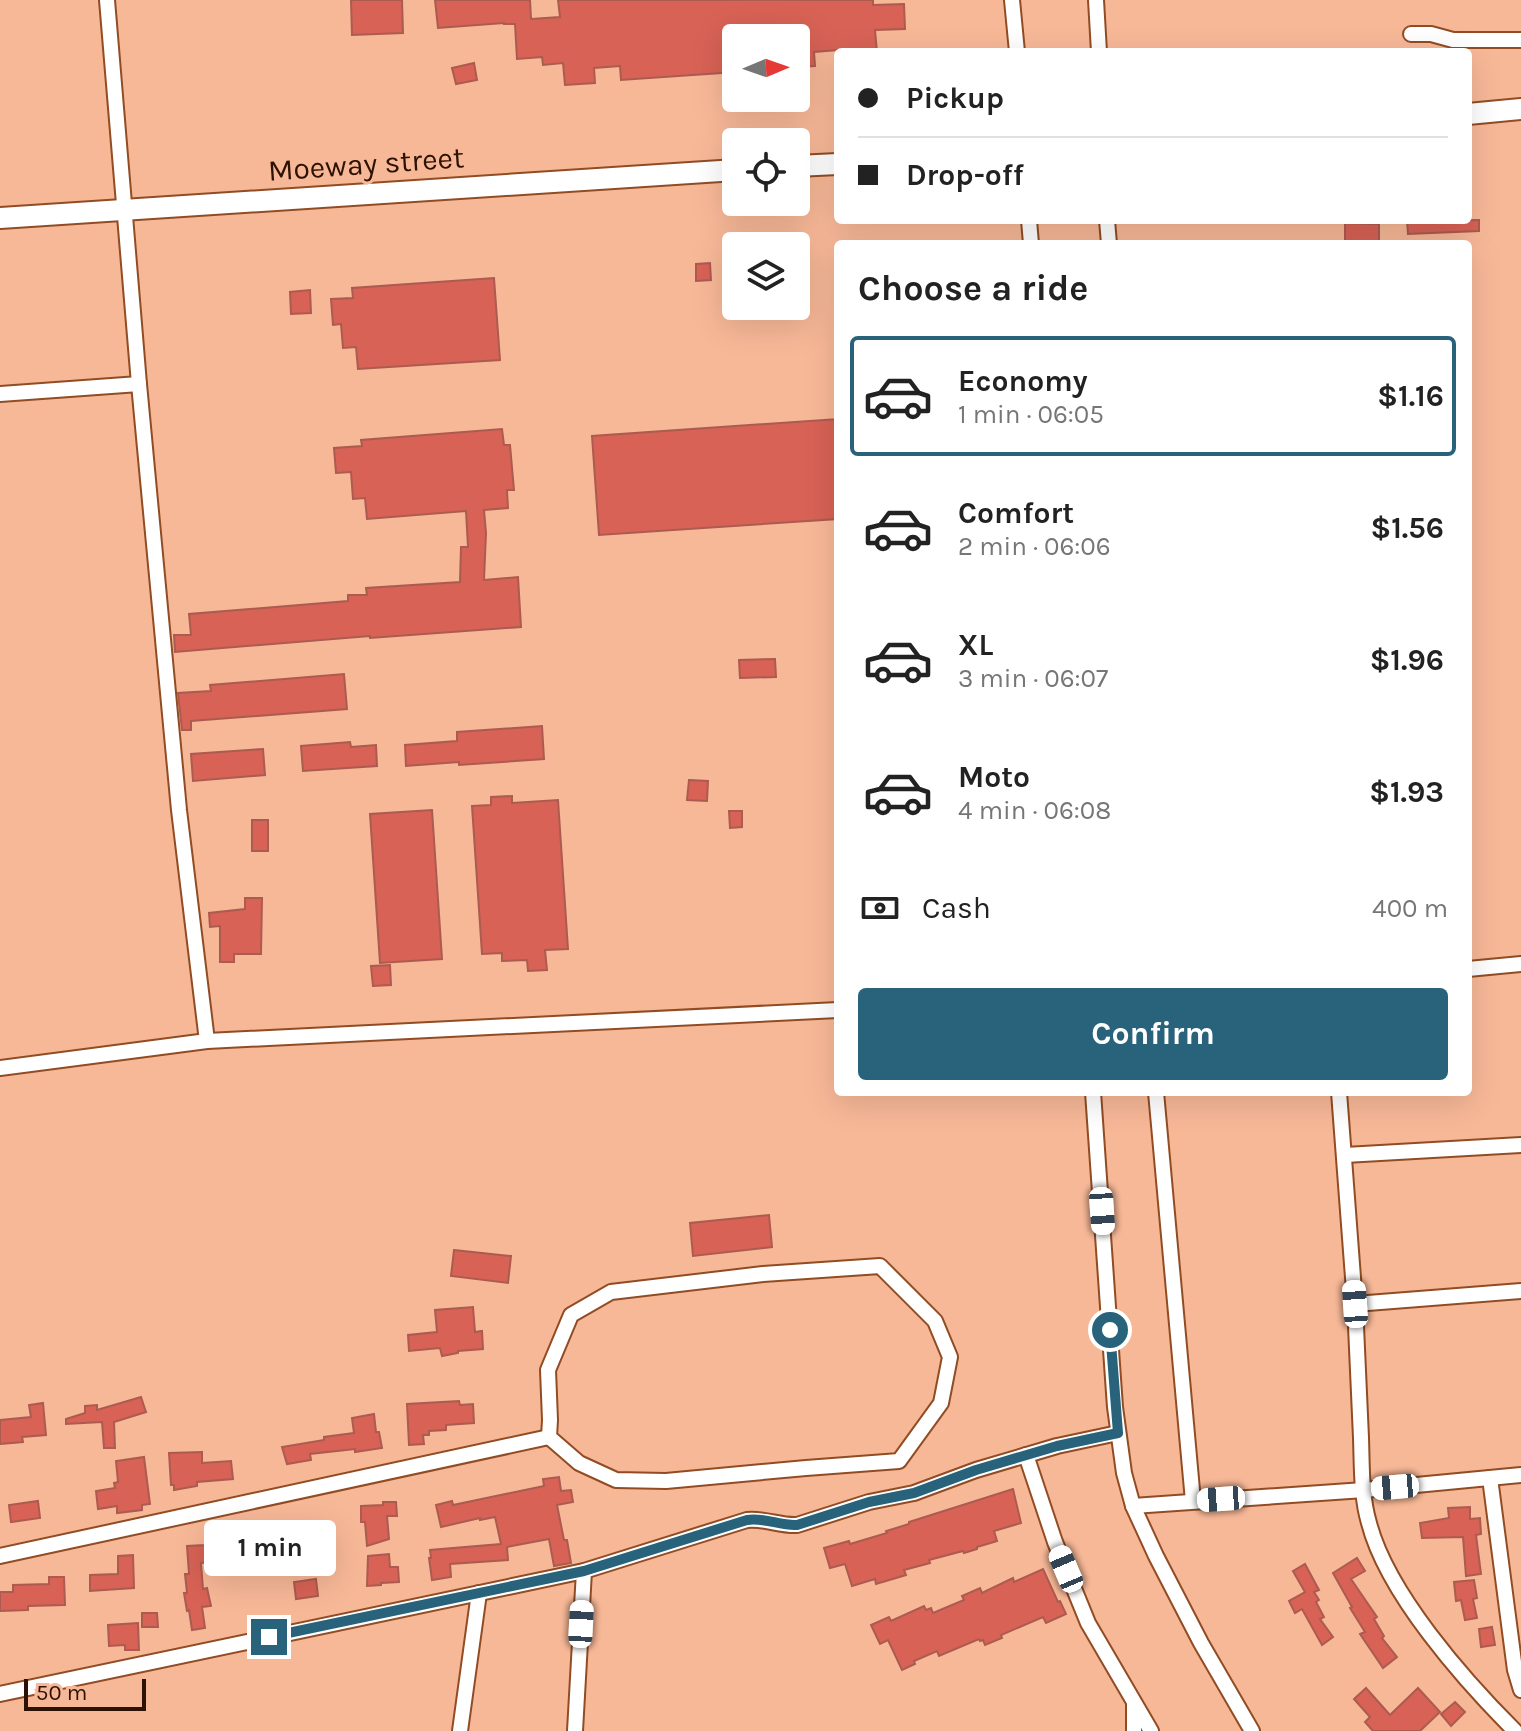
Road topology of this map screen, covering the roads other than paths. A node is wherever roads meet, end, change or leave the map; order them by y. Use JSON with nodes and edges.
{"nodes":[{"id":1,"x":107,"y":0,"type":"edge"},
{"id":2,"x":1012,"y":0,"type":"edge"},
{"id":3,"x":1096,"y":0,"type":"edge"},
{"id":4,"x":1411,"y":34,"type":"dead end"},
{"id":5,"x":1521,"y":40,"type":"edge"},
{"id":6,"x":1017,"y":48,"type":"edge"},
{"id":7,"x":1099,"y":48,"type":"edge"},
{"id":8,"x":1521,"y":109,"type":"edge"},
{"id":9,"x":1472,"y":114,"type":"edge"},
{"id":10,"x":834,"y":164,"type":"edge"},
{"id":11,"x":810,"y":165,"type":"edge"},
{"id":12,"x":722,"y":171,"type":"edge"},
{"id":13,"x":124,"y":210,"type":"junction"},
{"id":14,"x":0,"y":218,"type":"edge"},
{"id":15,"x":139,"y":384,"type":"junction"},
{"id":16,"x":0,"y":394,"type":"edge"},
{"id":17,"x":1521,"y":964,"type":"edge"},
{"id":18,"x":1472,"y":969,"type":"edge"},
{"id":19,"x":834,"y":1010,"type":"edge"},
{"id":20,"x":207,"y":1041,"type":"junction"},
{"id":21,"x":0,"y":1068,"type":"edge"},
{"id":22,"x":1093,"y":1096,"type":"edge"},
{"id":23,"x":1156,"y":1096,"type":"edge"},
{"id":24,"x":1339,"y":1096,"type":"edge"},
{"id":25,"x":1521,"y":1145,"type":"edge"},
{"id":26,"x":1345,"y":1155,"type":"junction"},
{"id":27,"x":1521,"y":1291,"type":"edge"},
{"id":28,"x":1355,"y":1304,"type":"junction"},
{"id":29,"x":1118,"y":1433,"type":"junction"},
{"id":30,"x":549,"y":1437,"type":"junction"},
{"id":31,"x":1026,"y":1455,"type":"junction"},
{"id":32,"x":1521,"y":1475,"type":"edge"},
{"id":33,"x":1490,"y":1478,"type":"junction"},
{"id":34,"x":1364,"y":1490,"type":"junction"},
{"id":35,"x":1193,"y":1501,"type":"junction"},
{"id":36,"x":1133,"y":1506,"type":"junction"},
{"id":37,"x":0,"y":1556,"type":"edge"},
{"id":38,"x":584,"y":1571,"type":"junction"},
{"id":39,"x":479,"y":1593,"type":"junction"},
{"id":40,"x":1521,"y":1690,"type":"edge"},
{"id":41,"x":0,"y":1694,"type":"edge"},
{"id":42,"x":1134,"y":1704,"type":"junction"},
{"id":43,"x":460,"y":1731,"type":"edge"},
{"id":44,"x":575,"y":1731,"type":"edge"},
{"id":45,"x":1134,"y":1731,"type":"edge"},
{"id":46,"x":1151,"y":1731,"type":"edge"},
{"id":47,"x":1252,"y":1731,"type":"edge"},
{"id":48,"x":1515,"y":1731,"type":"edge"}],
"edges":[{"from":1,"to":13,"type":"street"},
{"from":2,"to":6,"type":"street"},
{"from":3,"to":7,"type":"street"},
{"from":4,"to":5,"type":"street"},
{"from":8,"to":9,"type":"street"},
{"from":10,"to":11,"type":"street"},
{"from":12,"to":13,"type":"street","name":"Moeway street"},
{"from":13,"to":14,"type":"street","name":"Moeway street"},
{"from":13,"to":15,"type":"street"},
{"from":15,"to":16,"type":"street"},
{"from":15,"to":20,"type":"street"},
{"from":17,"to":18,"type":"street"},
{"from":19,"to":20,"type":"street"},
{"from":20,"to":21,"type":"street"},
{"from":22,"to":29,"type":"street"},
{"from":23,"to":35,"type":"street"},
{"from":24,"to":26,"type":"street"},
{"from":25,"to":26,"type":"street"},
{"from":26,"to":28,"type":"street"},
{"from":27,"to":28,"type":"street"},
{"from":28,"to":34,"type":"street"},
{"from":29,"to":31,"type":"street"},
{"from":29,"to":36,"type":"street"},
{"from":30,"to":30,"type":"street"},
{"from":30,"to":37,"type":"street"},
{"from":31,"to":38,"type":"street"},
{"from":31,"to":42,"type":"street"},
{"from":32,"to":33,"type":"street"},
{"from":33,"to":34,"type":"street"},
{"from":33,"to":40,"type":"street"},
{"from":34,"to":35,"type":"street"},
{"from":34,"to":48,"type":"street"},
{"from":35,"to":36,"type":"street"},
{"from":36,"to":47,"type":"street"},
{"from":38,"to":39,"type":"street"},
{"from":38,"to":44,"type":"street"},
{"from":39,"to":41,"type":"street"},
{"from":39,"to":43,"type":"street"},
{"from":42,"to":45,"type":"street"},
{"from":42,"to":46,"type":"street"}]}
